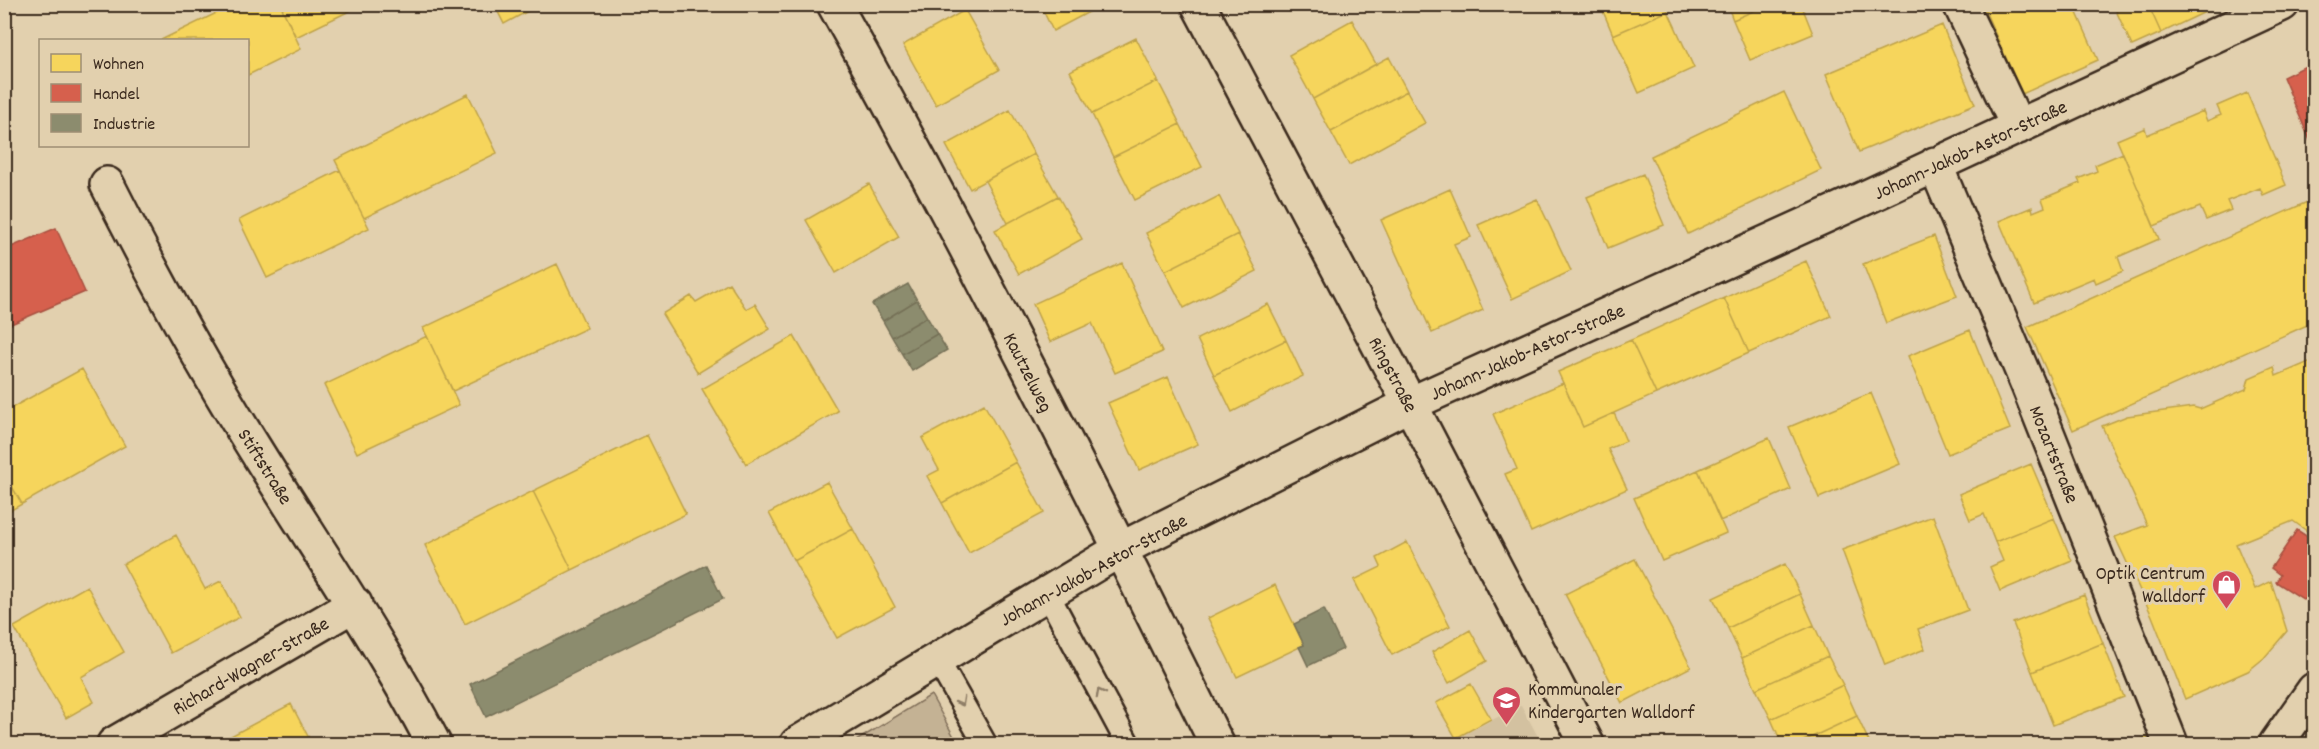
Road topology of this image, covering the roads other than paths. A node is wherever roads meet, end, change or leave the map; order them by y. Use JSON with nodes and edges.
{"nodes":[{"id":1,"x":834,"y":4,"type":"edge"},
{"id":2,"x":1198,"y":4,"type":"edge"},
{"id":3,"x":1960,"y":4,"type":"edge"},
{"id":4,"x":2282,"y":4,"type":"edge"},
{"id":5,"x":2018,"y":127,"type":"junction"},
{"id":6,"x":1935,"y":164,"type":"junction"},
{"id":7,"x":107,"y":183,"type":"dead end"},
{"id":8,"x":1410,"y":404,"type":"junction"},
{"id":9,"x":1121,"y":549,"type":"junction"},
{"id":10,"x":1047,"y":593,"type":"junction"},
{"id":11,"x":355,"y":604,"type":"junction"},
{"id":12,"x":937,"y":659,"type":"junction"},
{"id":13,"x":2312,"y":700,"type":"edge"},
{"id":14,"x":114,"y":744,"type":"edge"},
{"id":15,"x":434,"y":744,"type":"edge"},
{"id":16,"x":797,"y":744,"type":"edge"},
{"id":17,"x":985,"y":744,"type":"edge"},
{"id":18,"x":1128,"y":744,"type":"edge"},
{"id":19,"x":1217,"y":744,"type":"edge"},
{"id":20,"x":1587,"y":744,"type":"edge"},
{"id":21,"x":2171,"y":744,"type":"edge"},
{"id":22,"x":2276,"y":744,"type":"edge"}],
"edges":[{"from":1,"to":9,"type":"street","name":"Kautzelweg"},
{"from":2,"to":8,"type":"street","name":"Ringstraße"},
{"from":3,"to":5,"type":"street"},
{"from":4,"to":5,"type":"street","name":"Johann-Jakob-Astor-Straße"},
{"from":5,"to":6,"type":"street","name":"Johann-Jakob-Astor-Straße"},
{"from":6,"to":8,"type":"street","name":"Johann-Jakob-Astor-Straße"},
{"from":6,"to":21,"type":"street","name":"Mozartstraße"},
{"from":7,"to":11,"type":"street","name":"Stiftstraße"},
{"from":8,"to":9,"type":"street","name":"Johann-Jakob-Astor-Straße"},
{"from":8,"to":20,"type":"street","name":"Ringstraße"},
{"from":9,"to":10,"type":"street","name":"Johann-Jakob-Astor-Straße"},
{"from":9,"to":19,"type":"street","name":"Kautzelweg"},
{"from":10,"to":12,"type":"street","name":"Johann-Jakob-Astor-Straße"},
{"from":18,"to":10,"type":"lane","one_way":true},
{"from":11,"to":14,"type":"street","name":"Richard-Wagner-Straße"},
{"from":11,"to":15,"type":"street","name":"Stiftstraße"},
{"from":12,"to":16,"type":"street","name":"Johann-Jakob-Astor-Straße"},
{"from":12,"to":17,"type":"lane","one_way":true},
{"from":13,"to":22,"type":"street"}]}
